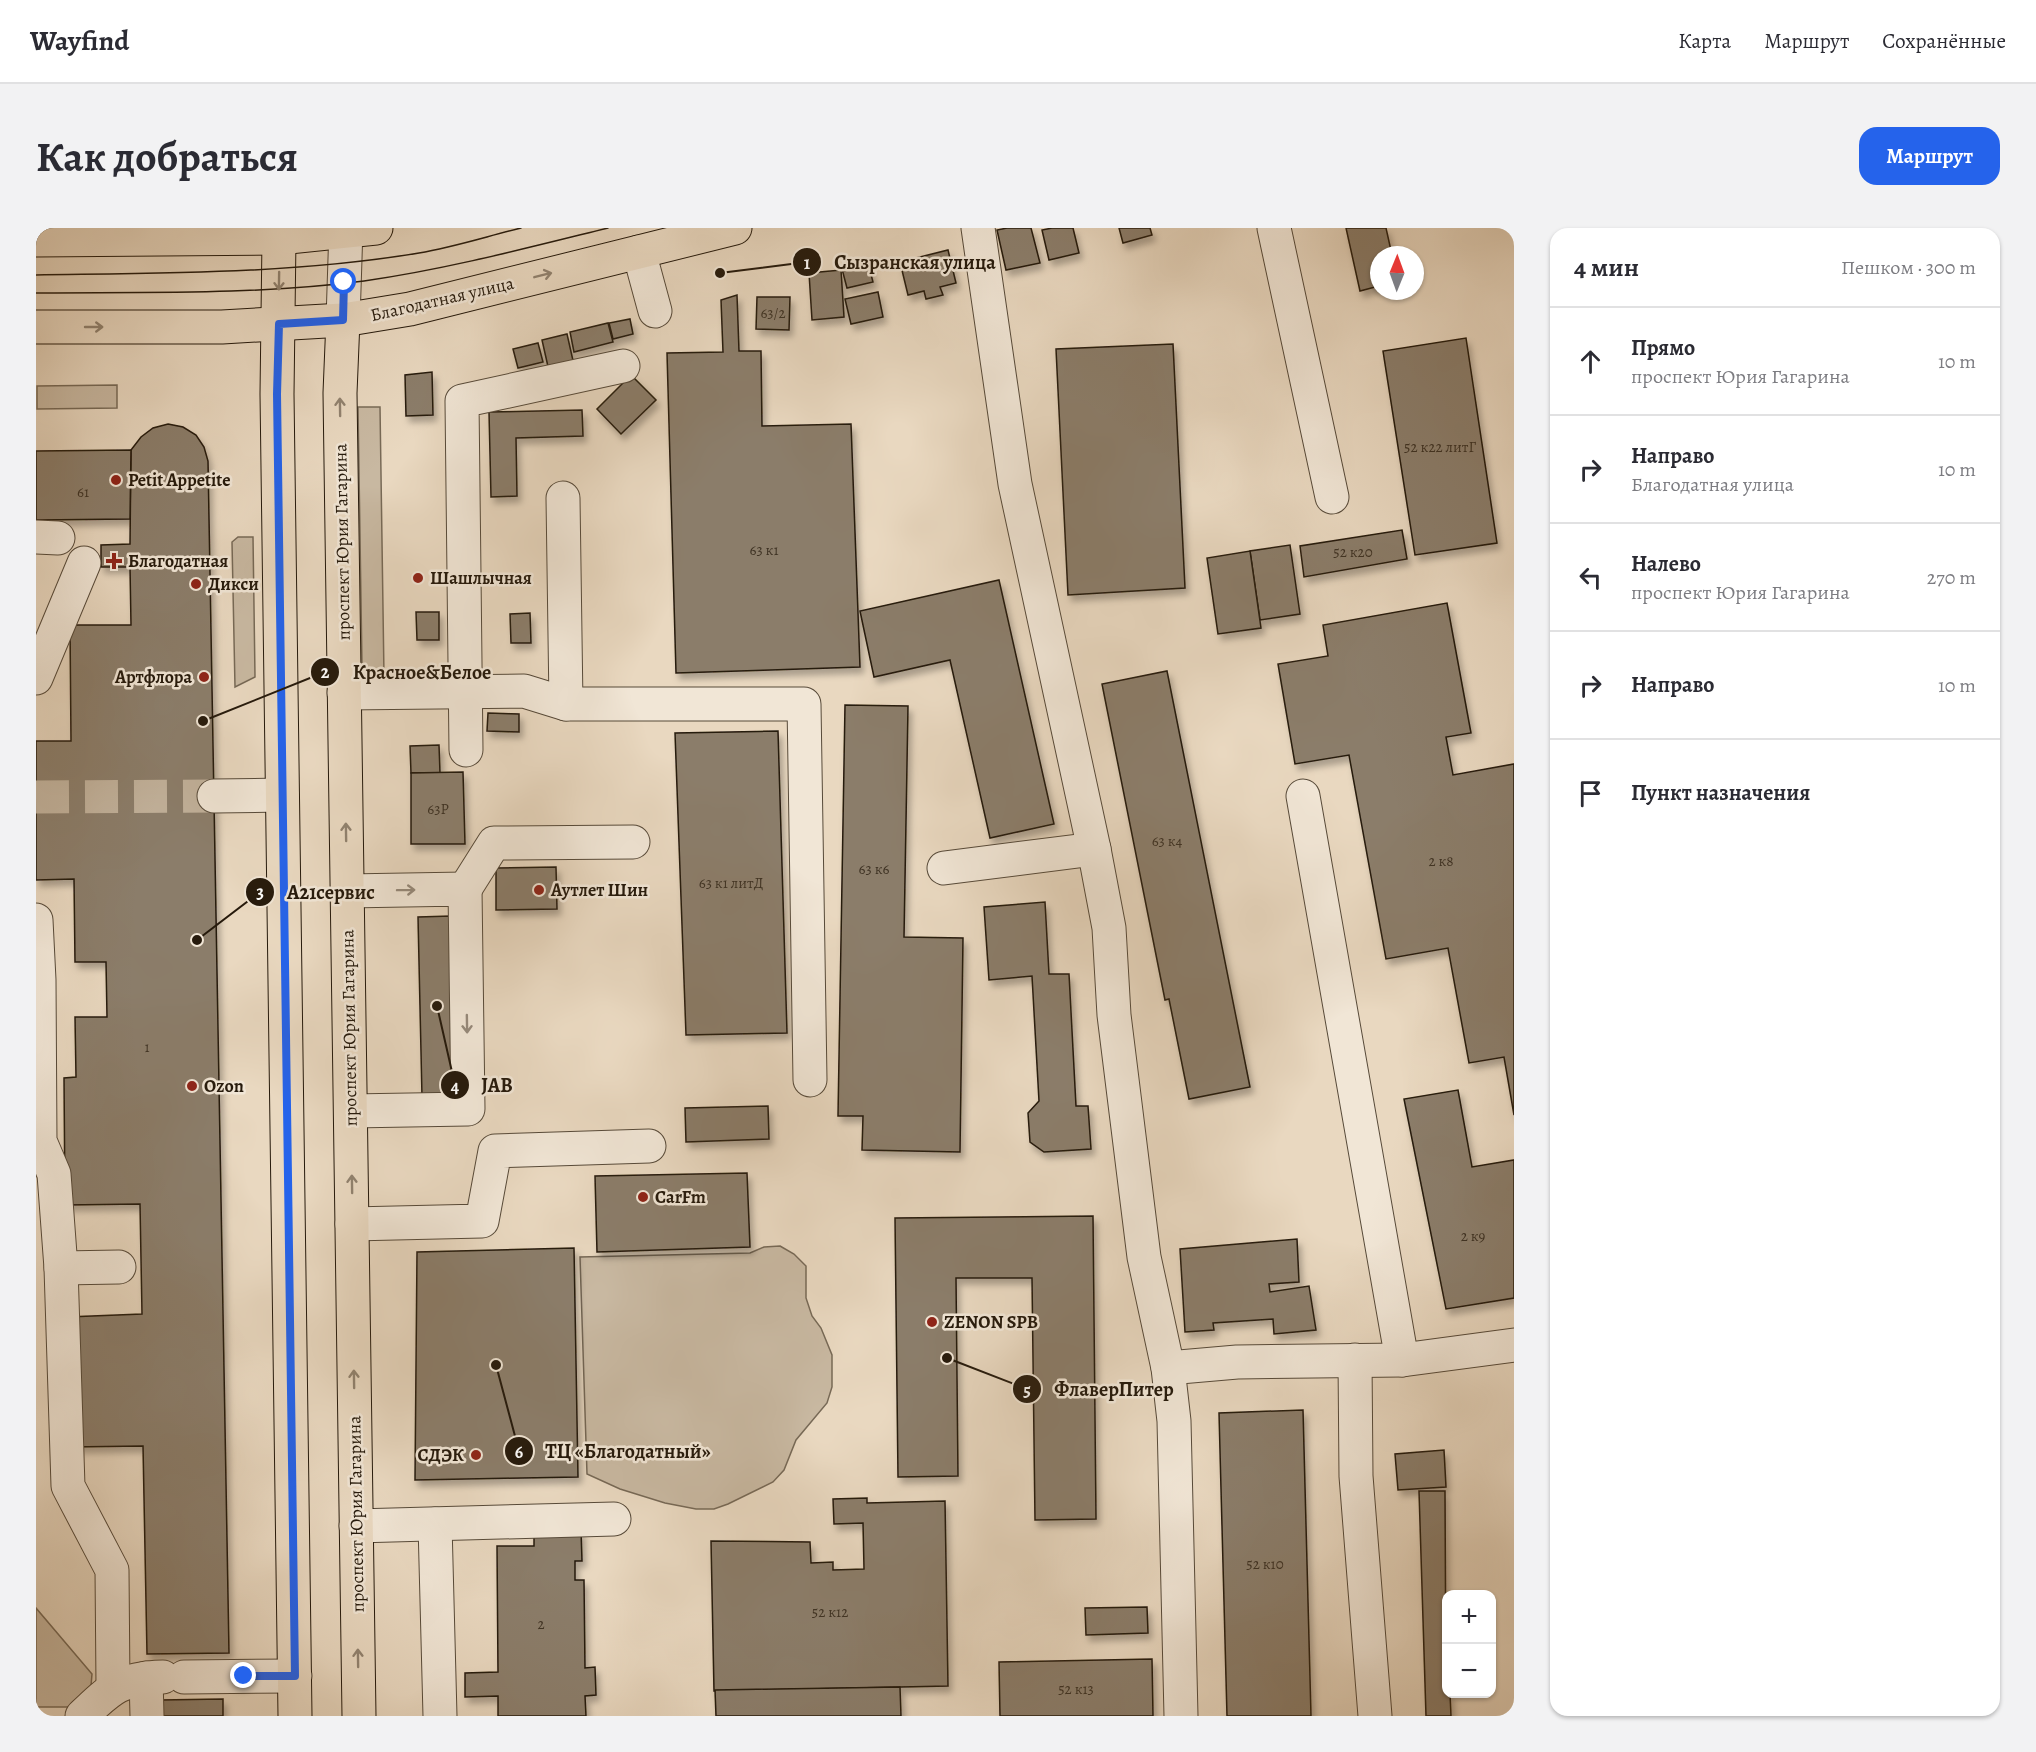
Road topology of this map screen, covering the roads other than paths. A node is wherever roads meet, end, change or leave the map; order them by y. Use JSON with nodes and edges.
{"nodes":[{"id":1,"x":735,"y":228,"type":"edge"},
{"id":2,"x":978,"y":228,"type":"edge"},
{"id":3,"x":1274,"y":228,"type":"edge"},
{"id":4,"x":356,"y":230,"type":"edge"},
{"id":5,"x":280,"y":233,"type":"edge"},
{"id":6,"x":36,"y":240,"type":"edge"},
{"id":7,"x":639,"y":252,"type":"junction"},
{"id":8,"x":655,"y":311,"type":"dead end"},
{"id":9,"x":343,"y":320,"type":"junction"},
{"id":10,"x":279,"y":324,"type":"junction"},
{"id":11,"x":36,"y":327,"type":"edge"},
{"id":12,"x":623,"y":366,"type":"dead end"},
{"id":13,"x":1332,"y":497,"type":"dead end"},
{"id":14,"x":563,"y":498,"type":"dead end"},
{"id":15,"x":84,"y":563,"type":"dead end"},
{"id":16,"x":36,"y":678,"type":"edge"},
{"id":17,"x":465,"y":692,"type":"junction"},
{"id":18,"x":344,"y":693,"type":"junction"},
{"id":19,"x":566,"y":704,"type":"junction"},
{"id":20,"x":466,"y":750,"type":"dead end"},
{"id":21,"x":282,"y":795,"type":"junction"},
{"id":22,"x":214,"y":796,"type":"tunnel mouth"},
{"id":23,"x":1303,"y":796,"type":"dead end"},
{"id":24,"x":633,"y":842,"type":"dead end"},
{"id":25,"x":1094,"y":849,"type":"junction"},
{"id":26,"x":944,"y":868,"type":"dead end"},
{"id":27,"x":465,"y":889,"type":"junction"},
{"id":28,"x":347,"y":891,"type":"junction"},
{"id":29,"x":36,"y":920,"type":"edge"},
{"id":30,"x":38,"y":980,"type":"edge"},
{"id":31,"x":810,"y":1080,"type":"dead end"},
{"id":32,"x":351,"y":1111,"type":"junction"},
{"id":33,"x":649,"y":1146,"type":"dead end"},
{"id":34,"x":352,"y":1224,"type":"junction"},
{"id":35,"x":119,"y":1267,"type":"dead end"},
{"id":36,"x":61,"y":1268,"type":"junction"},
{"id":37,"x":1514,"y":1345,"type":"edge"},
{"id":38,"x":1355,"y":1360,"type":"junction"},
{"id":39,"x":1402,"y":1360,"type":"junction"},
{"id":40,"x":1168,"y":1368,"type":"junction"},
{"id":41,"x":614,"y":1519,"type":"dead end"},
{"id":42,"x":435,"y":1524,"type":"junction"},
{"id":43,"x":356,"y":1526,"type":"junction"},
{"id":44,"x":295,"y":1676,"type":"junction"},
{"id":45,"x":164,"y":1677,"type":"junction"},
{"id":46,"x":113,"y":1686,"type":"junction"},
{"id":47,"x":82,"y":1716,"type":"edge"},
{"id":48,"x":147,"y":1716,"type":"edge"},
{"id":49,"x":295,"y":1716,"type":"edge"},
{"id":50,"x":359,"y":1716,"type":"edge"},
{"id":51,"x":440,"y":1716,"type":"edge"},
{"id":52,"x":1181,"y":1716,"type":"edge"},
{"id":53,"x":1375,"y":1716,"type":"edge"}],
"edges":[{"from":1,"to":7,"type":"main road","name":"Благодатная улица"},
{"from":2,"to":25,"type":"street"},
{"from":3,"to":13,"type":"street"},
{"from":4,"to":5,"type":"main road"},
{"from":4,"to":9,"type":"street","name":"проспект Юрия Гагарина"},
{"from":5,"to":6,"type":"main road"},
{"from":5,"to":10,"type":"main road","one_way":true},
{"from":7,"to":8,"type":"street"},
{"from":9,"to":7,"type":"main road","name":"Благодатная улица","one_way":true},
{"from":9,"to":10,"type":"main road","name":"Благодатная улица"},
{"from":18,"to":9,"type":"main road","name":"проспект Юрия Гагарина","one_way":true},
{"from":11,"to":10,"type":"main road","name":"Благодатная улица","one_way":true},
{"from":10,"to":21,"type":"main road"},
{"from":12,"to":17,"type":"street"},
{"from":14,"to":19,"type":"street"},
{"from":15,"to":16,"type":"street"},
{"from":17,"to":18,"type":"street"},
{"from":17,"to":19,"type":"street"},
{"from":17,"to":20,"type":"street"},
{"from":28,"to":18,"type":"main road","name":"проспект Юрия Гагарина","one_way":true},
{"from":19,"to":31,"type":"street"},
{"from":21,"to":22,"type":"street"},
{"from":21,"to":44,"type":"main road"},
{"from":23,"to":39,"type":"street"},
{"from":24,"to":27,"type":"street"},
{"from":25,"to":26,"type":"street"},
{"from":25,"to":40,"type":"street"},
{"from":28,"to":27,"type":"street","one_way":true},
{"from":27,"to":32,"type":"street","one_way":true},
{"from":28,"to":32,"type":"main road","name":"проспект Юрия Гагарина"},
{"from":29,"to":30,"type":"street"},
{"from":30,"to":36,"type":"street"},
{"from":34,"to":32,"type":"main road","name":"проспект Юрия Гагарина","one_way":true},
{"from":33,"to":34,"type":"street"},
{"from":43,"to":34,"type":"main road","name":"проспект Юрия Гагарина","one_way":true},
{"from":35,"to":36,"type":"street"},
{"from":36,"to":46,"type":"street"},
{"from":37,"to":39,"type":"street"},
{"from":38,"to":39,"type":"street"},
{"from":38,"to":40,"type":"street"},
{"from":38,"to":53,"type":"street"},
{"from":40,"to":52,"type":"street"},
{"from":41,"to":42,"type":"street"},
{"from":42,"to":43,"type":"street"},
{"from":42,"to":51,"type":"street"},
{"from":50,"to":43,"type":"main road","name":"проспект Юрия Гагарина","one_way":true},
{"from":44,"to":45,"type":"street"},
{"from":44,"to":49,"type":"main road"},
{"from":45,"to":46,"type":"street"},
{"from":45,"to":48,"type":"street"},
{"from":46,"to":47,"type":"street"}]}
